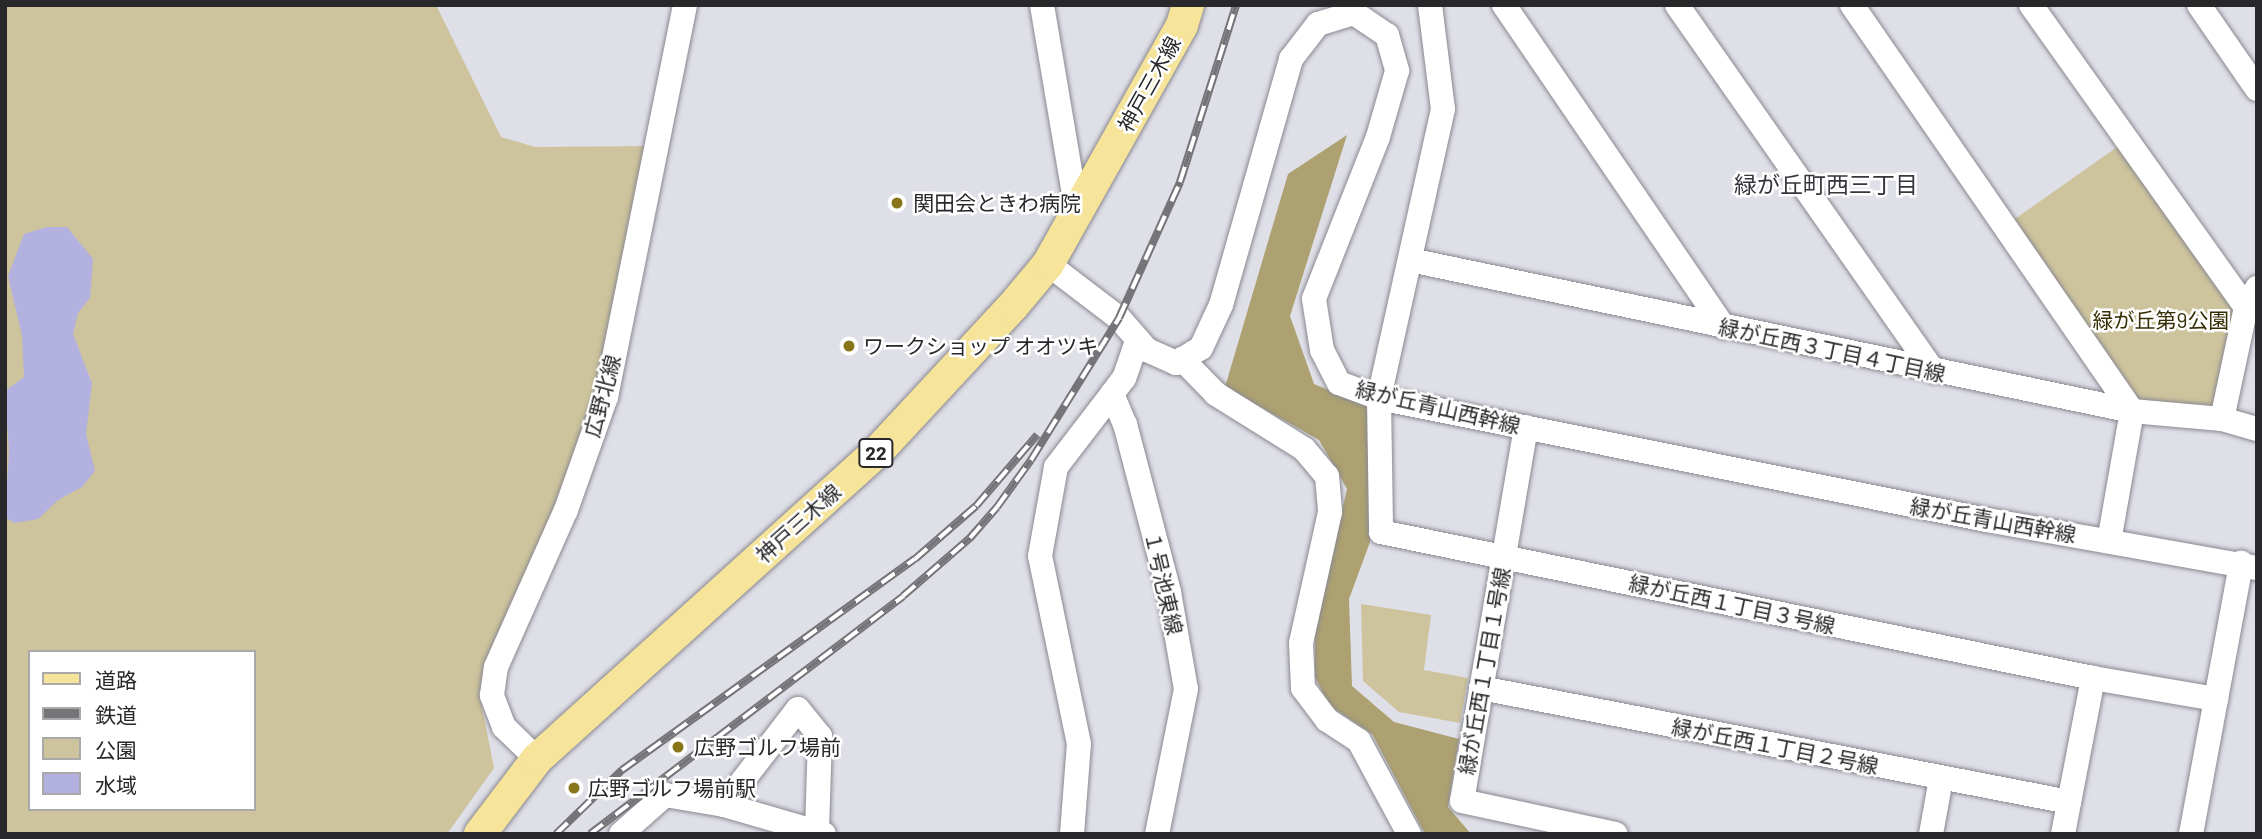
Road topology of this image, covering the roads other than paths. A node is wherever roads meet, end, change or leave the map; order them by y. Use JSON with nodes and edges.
{"nodes":[{"id":1,"x":685,"y":5,"type":"edge"},
{"id":2,"x":1042,"y":5,"type":"edge"},
{"id":3,"x":1188,"y":5,"type":"edge"},
{"id":4,"x":1430,"y":5,"type":"edge"},
{"id":5,"x":1504,"y":5,"type":"edge"},
{"id":6,"x":1677,"y":5,"type":"edge"},
{"id":7,"x":1852,"y":5,"type":"edge"},
{"id":8,"x":2031,"y":5,"type":"edge"},
{"id":9,"x":2199,"y":5,"type":"edge"},
{"id":10,"x":2257,"y":89,"type":"edge"},
{"id":11,"x":1077,"y":213,"type":"junction"},
{"id":12,"x":1410,"y":260,"type":"junction"},
{"id":13,"x":1048,"y":264,"type":"junction"},
{"id":14,"x":2253,"y":302,"type":"edge"},
{"id":15,"x":1724,"y":327,"type":"junction"},
{"id":16,"x":1137,"y":341,"type":"junction"},
{"id":17,"x":1182,"y":359,"type":"junction"},
{"id":18,"x":1933,"y":371,"type":"junction"},
{"id":19,"x":1112,"y":394,"type":"junction"},
{"id":20,"x":1379,"y":398,"type":"junction"},
{"id":21,"x":2132,"y":411,"type":"junction"},
{"id":22,"x":2222,"y":419,"type":"junction"},
{"id":23,"x":1526,"y":427,"type":"junction"},
{"id":24,"x":2257,"y":429,"type":"edge"},
{"id":25,"x":2109,"y":541,"type":"junction"},
{"id":26,"x":1503,"y":557,"type":"junction"},
{"id":27,"x":2249,"y":566,"type":"edge"},
{"id":28,"x":2093,"y":678,"type":"junction"},
{"id":29,"x":1481,"y":688,"type":"junction"},
{"id":30,"x":2216,"y":699,"type":"junction"},
{"id":31,"x":537,"y":759,"type":"junction"},
{"id":32,"x":1941,"y":779,"type":"junction"},
{"id":33,"x":2069,"y":802,"type":"junction"},
{"id":34,"x":724,"y":805,"type":"junction"},
{"id":35,"x":820,"y":832,"type":"edge"},
{"id":36,"x":480,"y":834,"type":"edge"},
{"id":37,"x":621,"y":834,"type":"edge"},
{"id":38,"x":1073,"y":834,"type":"edge"},
{"id":39,"x":1157,"y":834,"type":"edge"},
{"id":40,"x":1409,"y":834,"type":"edge"},
{"id":41,"x":1616,"y":834,"type":"edge"},
{"id":42,"x":1931,"y":834,"type":"edge"},
{"id":43,"x":2063,"y":834,"type":"edge"},
{"id":44,"x":2191,"y":834,"type":"edge"}],
"edges":[{"from":1,"to":31,"type":"street","name":"広野北線"},
{"from":2,"to":11,"type":"street"},
{"from":3,"to":11,"type":"main road","name":"神戸三木線","number":"22"},
{"from":4,"to":12,"type":"street"},
{"from":5,"to":15,"type":"street"},
{"from":6,"to":18,"type":"street"},
{"from":7,"to":21,"type":"street"},
{"from":8,"to":14,"type":"street"},
{"from":9,"to":10,"type":"street"},
{"from":11,"to":13,"type":"main road","name":"神戸三木線","number":"22"},
{"from":12,"to":15,"type":"street","name":"緑が丘西３丁目４丁目線"},
{"from":12,"to":20,"type":"street"},
{"from":13,"to":16,"type":"street"},
{"from":13,"to":31,"type":"main road","name":"神戸三木線","number":"22"},
{"from":14,"to":22,"type":"street"},
{"from":15,"to":18,"type":"street","name":"緑が丘西３丁目４丁目線"},
{"from":16,"to":17,"type":"street"},
{"from":16,"to":19,"type":"street"},
{"from":17,"to":20,"type":"street","name":"緑が丘青山西幹線"},
{"from":17,"to":40,"type":"street"},
{"from":18,"to":21,"type":"street","name":"緑が丘西３丁目４丁目線"},
{"from":19,"to":38,"type":"street"},
{"from":19,"to":39,"type":"street","name":"１号池東線"},
{"from":20,"to":23,"type":"street","name":"緑が丘青山西幹線"},
{"from":20,"to":26,"type":"street","name":"緑が丘西１丁目３号線"},
{"from":21,"to":22,"type":"street","name":"緑が丘西３丁目４丁目線"},
{"from":21,"to":25,"type":"street"},
{"from":22,"to":24,"type":"street","name":"緑が丘西３丁目４丁目線"},
{"from":23,"to":25,"type":"street","name":"緑が丘青山西幹線"},
{"from":23,"to":26,"type":"street","name":"緑が丘西１丁目１号線"},
{"from":25,"to":27,"type":"street","name":"緑が丘青山西幹線"},
{"from":26,"to":28,"type":"street","name":"緑が丘西１丁目３号線"},
{"from":26,"to":29,"type":"street","name":"緑が丘西１丁目１号線"},
{"from":27,"to":30,"type":"street"},
{"from":28,"to":30,"type":"street","name":"緑が丘西１丁目３号線"},
{"from":28,"to":33,"type":"street"},
{"from":29,"to":32,"type":"street","name":"緑が丘西１丁目２号線"},
{"from":29,"to":41,"type":"street","name":"緑が丘西１丁目１号線"},
{"from":30,"to":44,"type":"street"},
{"from":31,"to":36,"type":"main road","name":"神戸三木線","number":"22"},
{"from":32,"to":33,"type":"street","name":"緑が丘西１丁目２号線"},
{"from":32,"to":42,"type":"street"},
{"from":33,"to":43,"type":"street"},
{"from":34,"to":35,"type":"street"},
{"from":34,"to":35,"type":"street"},
{"from":34,"to":37,"type":"street"}]}
